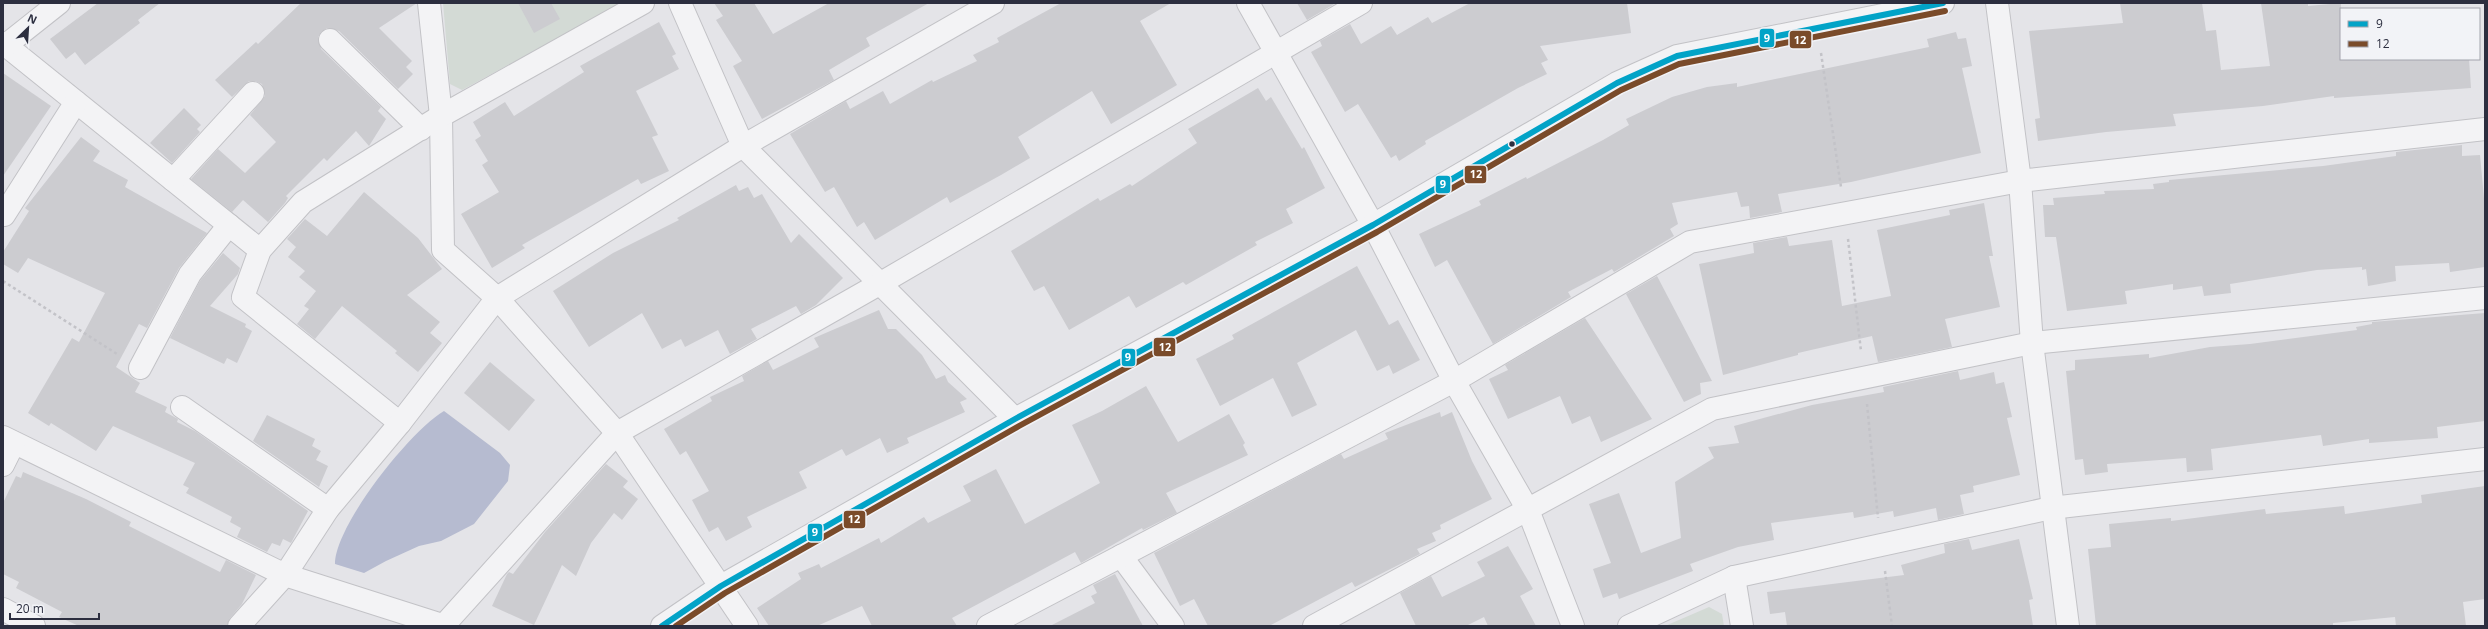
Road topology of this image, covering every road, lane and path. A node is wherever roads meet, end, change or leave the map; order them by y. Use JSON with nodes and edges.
{"nodes":[{"id":1,"x":59,"y":3,"type":"edge"},
{"id":2,"x":429,"y":3,"type":"edge"},
{"id":3,"x":643,"y":3,"type":"edge"},
{"id":4,"x":680,"y":3,"type":"edge"},
{"id":5,"x":993,"y":3,"type":"edge"},
{"id":6,"x":1248,"y":3,"type":"edge"},
{"id":7,"x":1361,"y":3,"type":"edge"},
{"id":8,"x":1943,"y":3,"type":"edge"},
{"id":9,"x":1997,"y":3,"type":"edge"},
{"id":10,"x":1818,"y":28,"type":"junction"},
{"id":11,"x":330,"y":40,"type":"dead end"},
{"id":12,"x":4,"y":44,"type":"edge"},
{"id":13,"x":1277,"y":53,"type":"junction"},
{"id":14,"x":253,"y":93,"type":"dead end"},
{"id":15,"x":76,"y":102,"type":"junction"},
{"id":16,"x":441,"y":116,"type":"junction"},
{"id":17,"x":421,"y":129,"type":"junction"},
{"id":18,"x":2485,"y":129,"type":"edge"},
{"id":19,"x":744,"y":146,"type":"junction"},
{"id":20,"x":173,"y":180,"type":"junction"},
{"id":21,"x":2020,"y":182,"type":"junction"},
{"id":22,"x":1844,"y":214,"type":"junction"},
{"id":23,"x":4,"y":215,"type":"dead end"},
{"id":24,"x":228,"y":225,"type":"junction"},
{"id":25,"x":1372,"y":225,"type":"junction"},
{"id":26,"x":260,"y":250,"type":"junction"},
{"id":27,"x":3,"y":281,"type":"edge"},
{"id":28,"x":881,"y":283,"type":"junction"},
{"id":29,"x":497,"y":298,"type":"junction"},
{"id":30,"x":2485,"y":298,"type":"edge"},
{"id":31,"x":2032,"y":343,"type":"junction"},
{"id":32,"x":140,"y":368,"type":"joint"},
{"id":33,"x":1864,"y":377,"type":"junction"},
{"id":34,"x":1454,"y":381,"type":"junction"},
{"id":35,"x":182,"y":407,"type":"dead end"},
{"id":36,"x":1015,"y":419,"type":"junction"},
{"id":37,"x":400,"y":423,"type":"junction"},
{"id":38,"x":617,"y":433,"type":"junction"},
{"id":39,"x":9,"y":440,"type":"edge"},
{"id":40,"x":2485,"y":459,"type":"edge"},
{"id":41,"x":3,"y":465,"type":"edge"},
{"id":42,"x":2051,"y":508,"type":"junction"},
{"id":43,"x":328,"y":509,"type":"junction"},
{"id":44,"x":1528,"y":510,"type":"junction"},
{"id":45,"x":1881,"y":545,"type":"junction"},
{"id":46,"x":1121,"y":556,"type":"junction"},
{"id":47,"x":285,"y":575,"type":"junction"},
{"id":48,"x":1734,"y":577,"type":"junction"},
{"id":49,"x":721,"y":586,"type":"junction"},
{"id":50,"x":3,"y":609,"type":"edge"},
{"id":51,"x":34,"y":626,"type":"edge"},
{"id":52,"x":239,"y":626,"type":"edge"},
{"id":53,"x":444,"y":626,"type":"edge"},
{"id":54,"x":662,"y":626,"type":"edge"},
{"id":55,"x":747,"y":626,"type":"edge"},
{"id":56,"x":988,"y":626,"type":"edge"},
{"id":57,"x":1173,"y":626,"type":"edge"},
{"id":58,"x":1314,"y":626,"type":"edge"},
{"id":59,"x":1573,"y":626,"type":"edge"},
{"id":60,"x":1629,"y":626,"type":"edge"},
{"id":61,"x":1742,"y":626,"type":"edge"},
{"id":62,"x":1892,"y":626,"type":"edge"},
{"id":63,"x":2068,"y":626,"type":"edge"}],
"edges":[{"from":1,"to":12,"type":"street"},
{"from":2,"to":16,"type":"street"},
{"from":3,"to":16,"type":"street"},
{"from":4,"to":19,"type":"street"},
{"from":5,"to":19,"type":"street"},
{"from":6,"to":13,"type":"street"},
{"from":7,"to":13,"type":"street"},
{"from":8,"to":10,"type":"street"},
{"from":9,"to":21,"type":"street"},
{"from":10,"to":22,"type":"path"},
{"from":10,"to":25,"type":"street"},
{"from":11,"to":17,"type":"street"},
{"from":12,"to":15,"type":"street"},
{"from":13,"to":25,"type":"street"},
{"from":13,"to":28,"type":"street"},
{"from":14,"to":20,"type":"street"},
{"from":15,"to":20,"type":"street"},
{"from":15,"to":23,"type":"street"},
{"from":16,"to":17,"type":"street"},
{"from":16,"to":29,"type":"street"},
{"from":17,"to":26,"type":"street"},
{"from":18,"to":21,"type":"street"},
{"from":19,"to":28,"type":"street"},
{"from":19,"to":29,"type":"street"},
{"from":20,"to":24,"type":"street"},
{"from":21,"to":22,"type":"street"},
{"from":21,"to":31,"type":"street"},
{"from":22,"to":33,"type":"path"},
{"from":22,"to":34,"type":"street"},
{"from":24,"to":26,"type":"street"},
{"from":24,"to":32,"type":"street"},
{"from":25,"to":34,"type":"street"},
{"from":25,"to":36,"type":"street"},
{"from":26,"to":37,"type":"street"},
{"from":27,"to":32,"type":"path"},
{"from":28,"to":36,"type":"street"},
{"from":28,"to":38,"type":"street"},
{"from":29,"to":37,"type":"street"},
{"from":29,"to":38,"type":"street"},
{"from":30,"to":31,"type":"street"},
{"from":31,"to":33,"type":"street"},
{"from":31,"to":42,"type":"street"},
{"from":33,"to":44,"type":"street"},
{"from":33,"to":45,"type":"path"},
{"from":34,"to":44,"type":"street"},
{"from":34,"to":46,"type":"street"},
{"from":35,"to":43,"type":"street"},
{"from":36,"to":49,"type":"street"},
{"from":37,"to":43,"type":"street"},
{"from":38,"to":49,"type":"street"},
{"from":38,"to":53,"type":"street"},
{"from":39,"to":41,"type":"street"},
{"from":39,"to":47,"type":"street"},
{"from":40,"to":42,"type":"street"},
{"from":42,"to":45,"type":"street"},
{"from":42,"to":63,"type":"street"},
{"from":43,"to":47,"type":"street"},
{"from":44,"to":58,"type":"street"},
{"from":44,"to":59,"type":"street"},
{"from":45,"to":48,"type":"street"},
{"from":45,"to":62,"type":"path"},
{"from":46,"to":56,"type":"street"},
{"from":46,"to":57,"type":"street"},
{"from":47,"to":52,"type":"street"},
{"from":47,"to":53,"type":"street"},
{"from":48,"to":60,"type":"street"},
{"from":48,"to":61,"type":"street"},
{"from":49,"to":54,"type":"street"},
{"from":49,"to":55,"type":"street"},
{"from":50,"to":51,"type":"street"}]}
